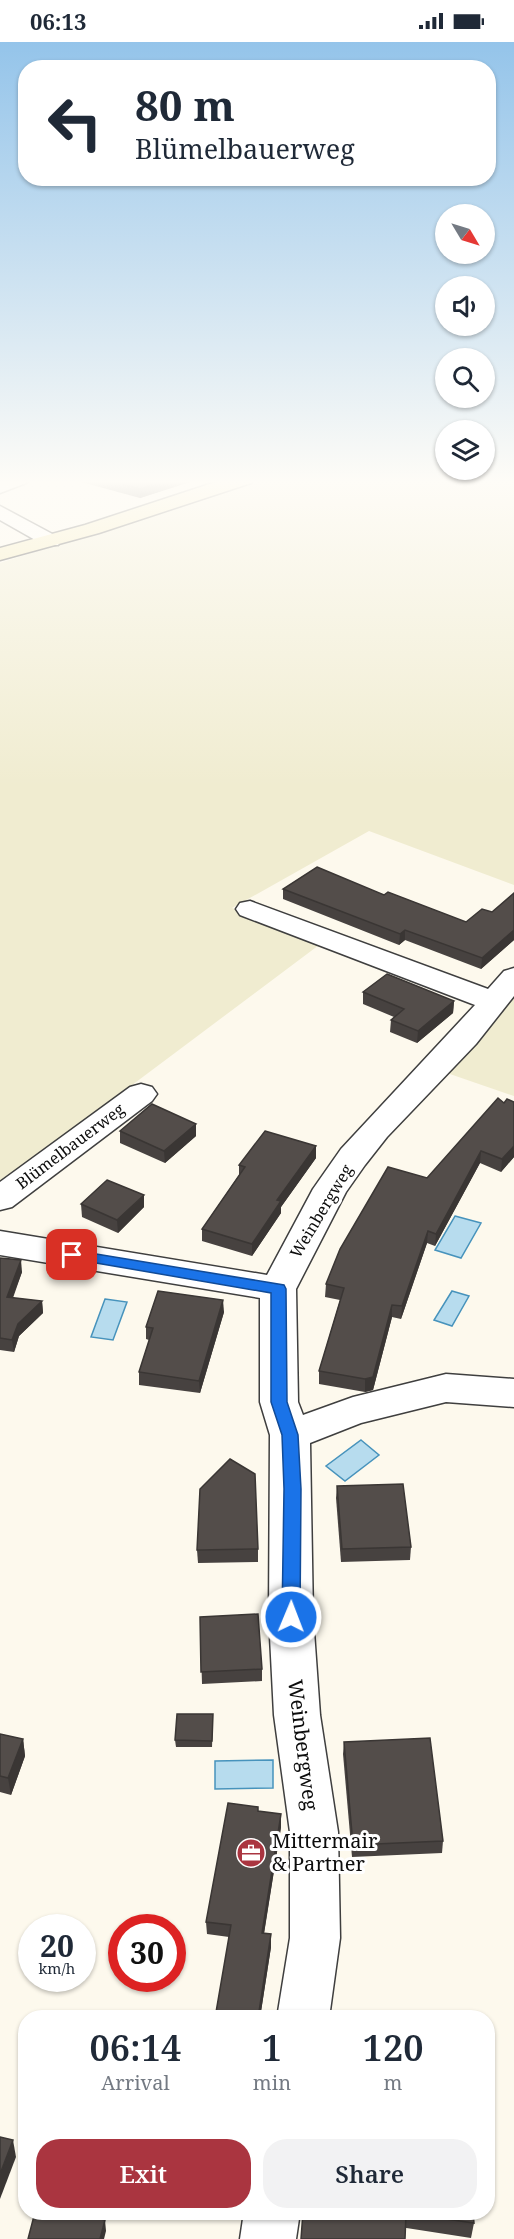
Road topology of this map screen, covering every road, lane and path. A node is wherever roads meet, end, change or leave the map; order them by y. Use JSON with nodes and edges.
{"nodes":[{"id":1,"x":250,"y":909,"type":"dead end"},
{"id":2,"x":504,"y":989,"type":"edge"},
{"id":3,"x":141,"y":1094,"type":"dead end"},
{"id":4,"x":0,"y":1199,"type":"edge"},
{"id":5,"x":0,"y":1243,"type":"edge"},
{"id":6,"x":278,"y":1289,"type":"junction"},
{"id":7,"x":514,"y":1393,"type":"edge"},
{"id":8,"x":290,"y":1435,"type":"junction"},
{"id":9,"x":304,"y":2010,"type":"edge"},
{"id":10,"x":271,"y":2220,"type":"edge"},
{"id":11,"x":268,"y":2239,"type":"edge"}],
"edges":[{"from":1,"to":2,"type":"street","name":"Weinbergweg"},
{"from":2,"to":6,"type":"street","name":"Weinbergweg"},
{"from":3,"to":4,"type":"street","name":"Blümelbauerweg"},
{"from":5,"to":6,"type":"street"},
{"from":6,"to":8,"type":"street","name":"Weinbergweg"},
{"from":7,"to":8,"type":"street"},
{"from":8,"to":9,"type":"street","name":"Weinbergweg"},
{"from":10,"to":11,"type":"street"}]}
